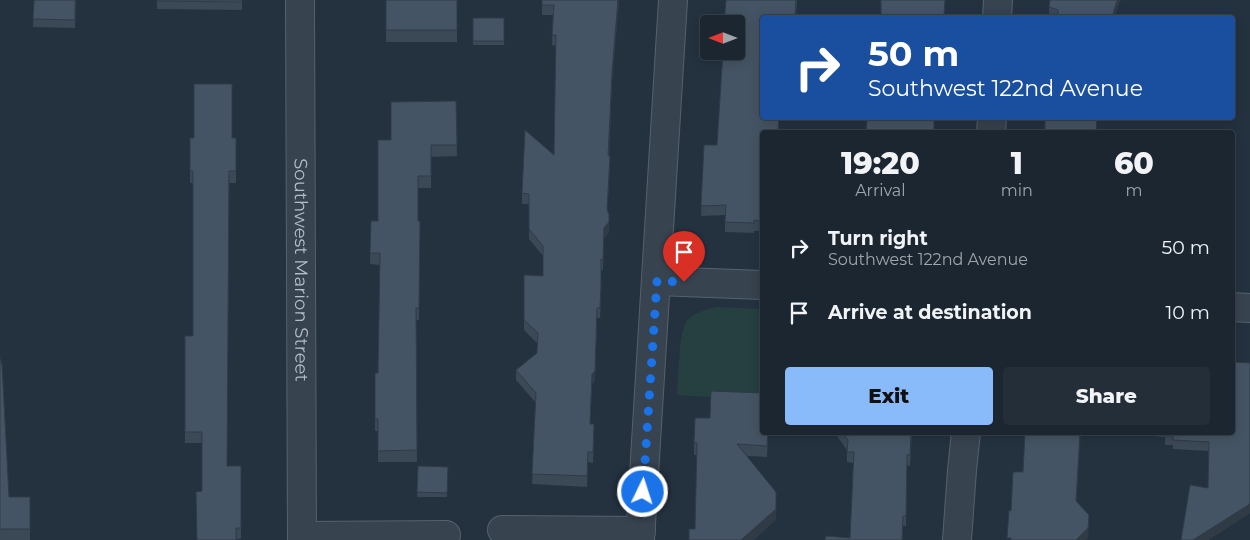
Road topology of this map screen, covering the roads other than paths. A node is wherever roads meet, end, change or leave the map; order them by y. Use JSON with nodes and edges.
{"nodes":[{"id":1,"x":300,"y":0,"type":"edge"},
{"id":2,"x":673,"y":0,"type":"edge"},
{"id":3,"x":998,"y":0,"type":"edge"},
{"id":4,"x":997,"y":15,"type":"edge"},
{"id":5,"x":657,"y":281,"type":"junction"},
{"id":6,"x":760,"y":285,"type":"edge"},
{"id":7,"x":1235,"y":307,"type":"edge"},
{"id":8,"x":1250,"y":308,"type":"edge"},
{"id":9,"x":966,"y":435,"type":"edge"},
{"id":10,"x":502,"y":530,"type":"dead end"},
{"id":11,"x":446,"y":535,"type":"dead end"},
{"id":12,"x":641,"y":536,"type":"edge"},
{"id":13,"x":302,"y":538,"type":"edge"},
{"id":14,"x":957,"y":540,"type":"edge"}],
"edges":[{"from":1,"to":13,"type":"street","name":"Southwest Marion Street"},
{"from":2,"to":5,"type":"street"},
{"from":3,"to":4,"type":"street"},
{"from":5,"to":6,"type":"street"},
{"from":5,"to":12,"type":"street"},
{"from":7,"to":8,"type":"street"},
{"from":9,"to":14,"type":"street"},
{"from":10,"to":12,"type":"street"},
{"from":11,"to":13,"type":"street"}]}
